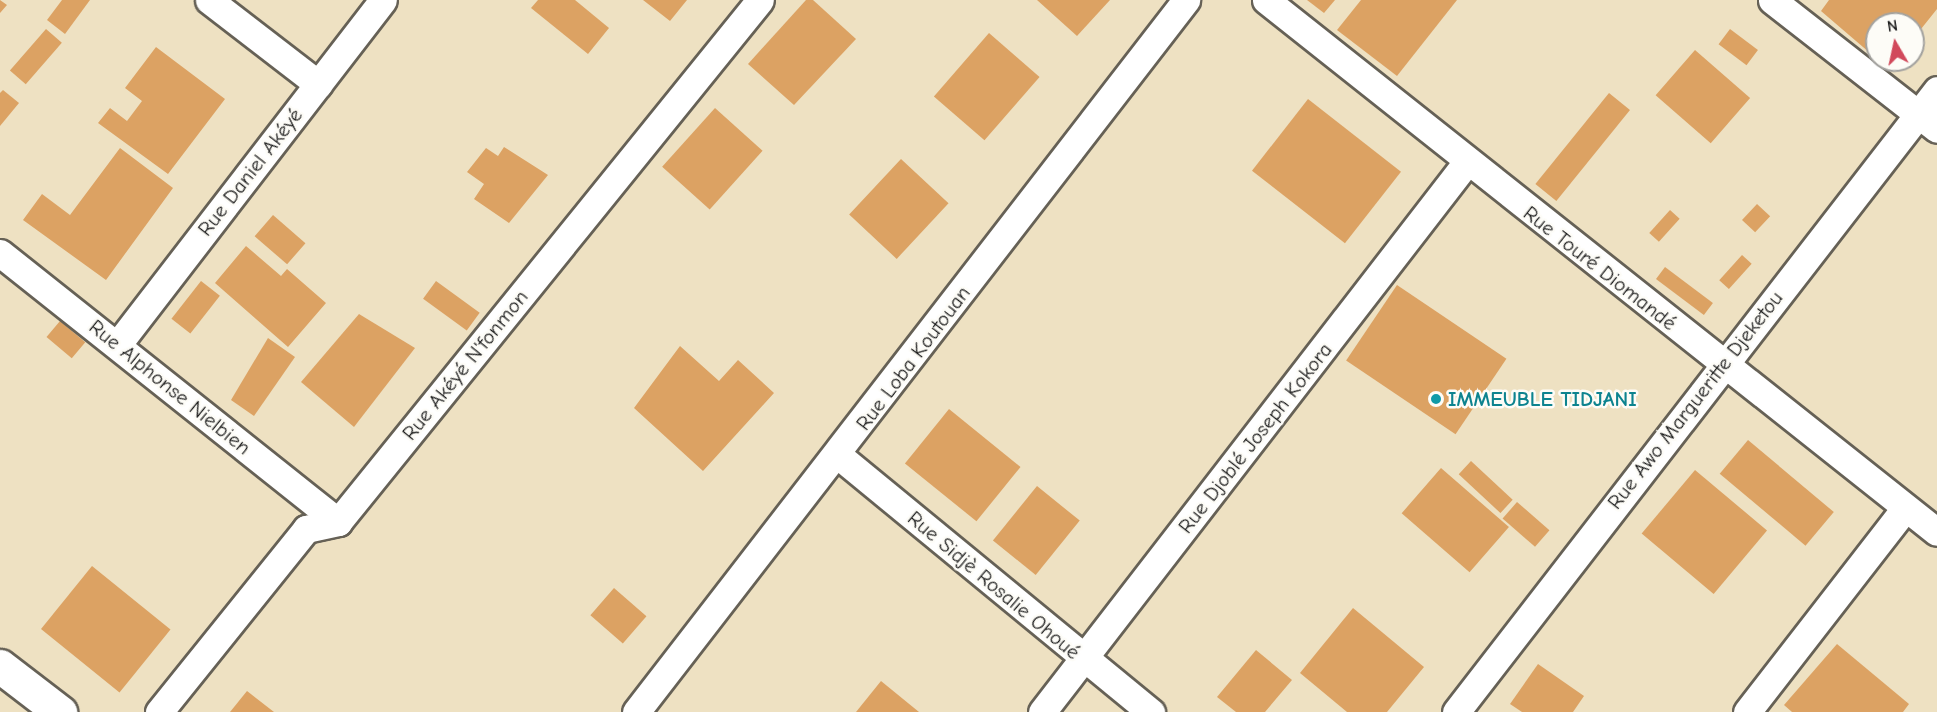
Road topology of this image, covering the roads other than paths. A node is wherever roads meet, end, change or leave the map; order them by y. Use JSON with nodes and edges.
{"nodes":[{"id":1,"x":209,"y":0,"type":"edge"},
{"id":2,"x":383,"y":0,"type":"edge"},
{"id":3,"x":760,"y":0,"type":"edge"},
{"id":4,"x":1186,"y":0,"type":"edge"},
{"id":5,"x":1266,"y":0,"type":"edge"},
{"id":6,"x":1772,"y":0,"type":"edge"},
{"id":7,"x":318,"y":84,"type":"junction"},
{"id":8,"x":1937,"y":90,"type":"edge"},
{"id":9,"x":1927,"y":122,"type":"edge"},
{"id":10,"x":1466,"y":163,"type":"junction"},
{"id":11,"x":0,"y":253,"type":"edge"},
{"id":12,"x":118,"y":344,"type":"junction"},
{"id":13,"x":1722,"y":363,"type":"junction"},
{"id":14,"x":839,"y":456,"type":"junction"},
{"id":15,"x":1905,"y":508,"type":"junction"},
{"id":16,"x":338,"y":522,"type":"junction"},
{"id":17,"x":1937,"y":532,"type":"edge"},
{"id":18,"x":1083,"y":661,"type":"junction"},
{"id":19,"x":0,"y":666,"type":"edge"},
{"id":20,"x":60,"y":712,"type":"edge"},
{"id":21,"x":159,"y":712,"type":"edge"},
{"id":22,"x":636,"y":712,"type":"edge"},
{"id":23,"x":1042,"y":712,"type":"edge"},
{"id":24,"x":1150,"y":712,"type":"edge"},
{"id":25,"x":1456,"y":712,"type":"edge"},
{"id":26,"x":1747,"y":712,"type":"edge"}],
"edges":[{"from":1,"to":7,"type":"street"},
{"from":2,"to":7,"type":"street","name":"Rue Daniel Akéyé"},
{"from":3,"to":16,"type":"street","name":"Rue Akéyé N'fonmon"},
{"from":4,"to":14,"type":"street","name":"Rue Loba Koutouan"},
{"from":5,"to":10,"type":"street","name":"Rue Touré Diomandé"},
{"from":6,"to":9,"type":"street"},
{"from":7,"to":12,"type":"street","name":"Rue Daniel Akéyé"},
{"from":8,"to":9,"type":"street","name":"Rue Awo Margueritte Djeketou"},
{"from":9,"to":13,"type":"street","name":"Rue Awo Margueritte Djeketou"},
{"from":10,"to":13,"type":"street","name":"Rue Touré Diomandé"},
{"from":10,"to":18,"type":"street","name":"Rue Djoblé Joseph Kokora"},
{"from":11,"to":12,"type":"street","name":"Rue Alphonse Nielbien"},
{"from":12,"to":16,"type":"street","name":"Rue Alphonse Nielbien"},
{"from":13,"to":15,"type":"street","name":"Rue Touré Diomandé"},
{"from":13,"to":25,"type":"street","name":"Rue Awo Margueritte Djeketou"},
{"from":14,"to":18,"type":"street","name":"Rue Sidjè Rosalie Ohoué"},
{"from":14,"to":22,"type":"street","name":"Rue Loba Koutouan"},
{"from":15,"to":17,"type":"street","name":"Rue Touré Diomandé"},
{"from":15,"to":26,"type":"street"},
{"from":16,"to":21,"type":"street"},
{"from":18,"to":23,"type":"street","name":"Rue Djoblé Joseph Kokora"},
{"from":18,"to":24,"type":"street","name":"Rue Sidjè Rosalie Ohoué"},
{"from":19,"to":20,"type":"main road"}]}
